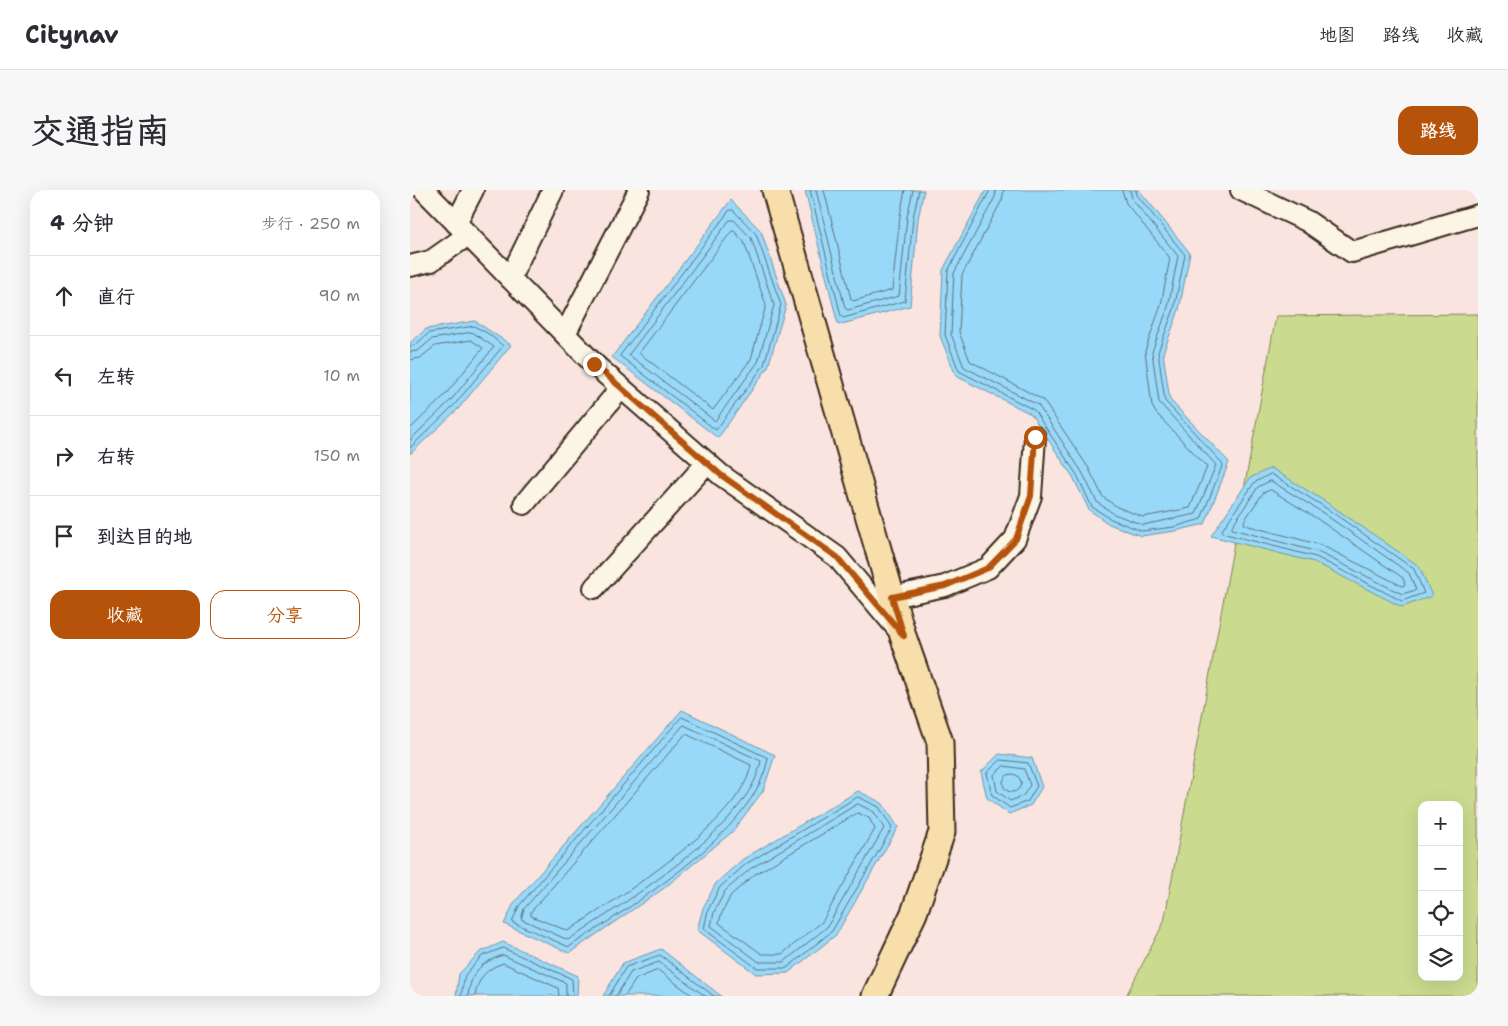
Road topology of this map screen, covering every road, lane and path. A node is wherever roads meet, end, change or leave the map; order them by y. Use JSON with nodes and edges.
{"nodes":[{"id":1,"x":424,"y":190,"type":"edge"},
{"id":2,"x":473,"y":190,"type":"edge"},
{"id":3,"x":552,"y":190,"type":"edge"},
{"id":4,"x":639,"y":190,"type":"edge"},
{"id":5,"x":775,"y":190,"type":"edge"},
{"id":6,"x":1242,"y":190,"type":"edge"},
{"id":7,"x":1478,"y":215,"type":"edge"},
{"id":8,"x":462,"y":229,"type":"junction"},
{"id":9,"x":410,"y":266,"type":"edge"},
{"id":10,"x":510,"y":278,"type":"junction"},
{"id":11,"x":565,"y":334,"type":"junction"},
{"id":12,"x":621,"y":388,"type":"junction"},
{"id":13,"x":1035,"y":437,"type":"dead end"},
{"id":14,"x":707,"y":464,"type":"junction"},
{"id":15,"x":524,"y":504,"type":"dead end"},
{"id":16,"x":594,"y":588,"type":"dead end"},
{"id":17,"x":892,"y":597,"type":"junction"},
{"id":18,"x":904,"y":636,"type":"junction"},
{"id":19,"x":875,"y":996,"type":"edge"}],
"edges":[{"from":1,"to":8,"type":"street"},
{"from":2,"to":8,"type":"street"},
{"from":3,"to":10,"type":"street"},
{"from":4,"to":11,"type":"street"},
{"from":5,"to":17,"type":"main road"},
{"from":6,"to":7,"type":"street"},
{"from":8,"to":9,"type":"street"},
{"from":8,"to":10,"type":"street"},
{"from":10,"to":11,"type":"street"},
{"from":11,"to":12,"type":"street"},
{"from":12,"to":14,"type":"street"},
{"from":12,"to":15,"type":"street"},
{"from":13,"to":17,"type":"street"},
{"from":14,"to":16,"type":"street"},
{"from":14,"to":18,"type":"street"},
{"from":17,"to":18,"type":"main road"},
{"from":18,"to":19,"type":"main road"}]}
